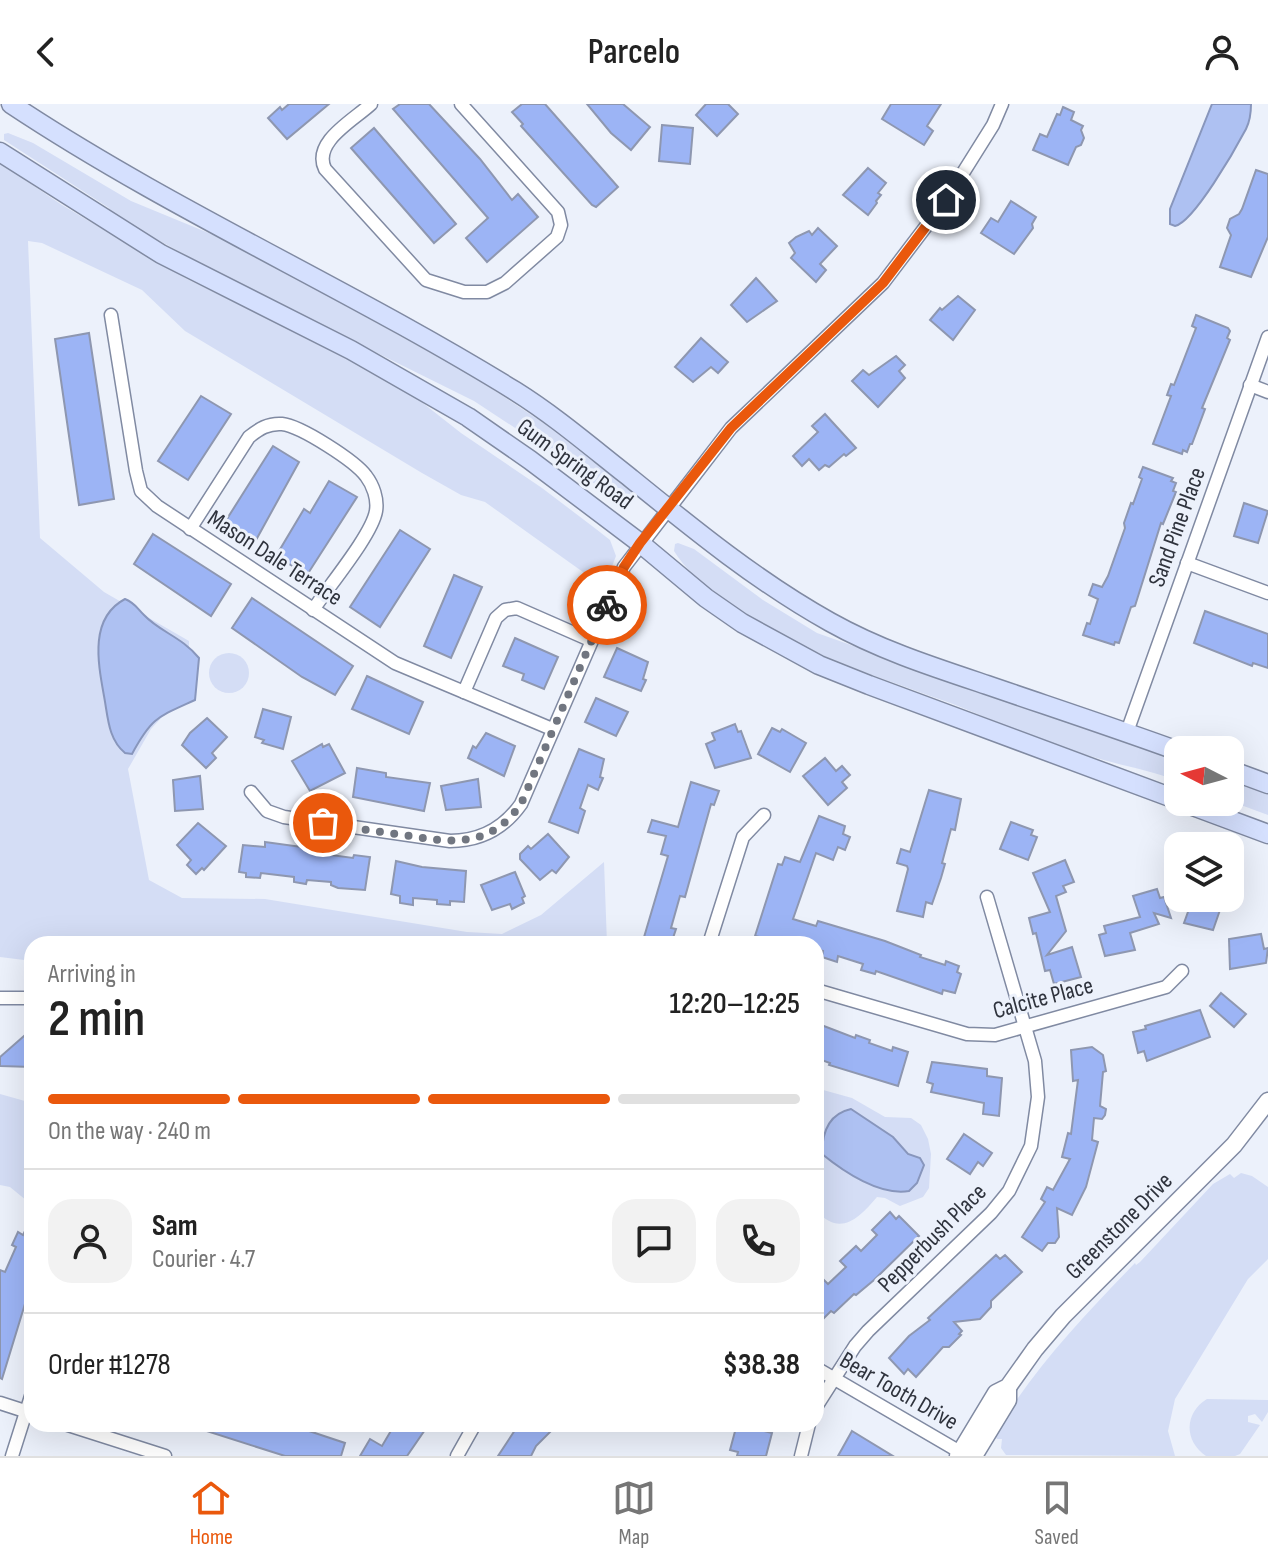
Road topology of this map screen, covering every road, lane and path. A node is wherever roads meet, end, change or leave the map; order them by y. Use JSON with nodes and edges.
{"nodes":[{"id":1,"x":11,"y":104,"type":"edge"},
{"id":2,"x":371,"y":104,"type":"edge"},
{"id":3,"x":461,"y":104,"type":"edge"},
{"id":4,"x":1002,"y":104,"type":"edge"},
{"id":5,"x":0,"y":152,"type":"edge"},
{"id":6,"x":111,"y":315,"type":"dead end"},
{"id":7,"x":1268,"y":337,"type":"edge"},
{"id":8,"x":1250,"y":385,"type":"junction"},
{"id":9,"x":1268,"y":392,"type":"edge"},
{"id":10,"x":668,"y":509,"type":"junction"},
{"id":11,"x":190,"y":529,"type":"junction"},
{"id":12,"x":640,"y":543,"type":"junction"},
{"id":13,"x":1187,"y":563,"type":"junction"},
{"id":14,"x":1268,"y":593,"type":"edge"},
{"id":15,"x":313,"y":610,"type":"junction"},
{"id":16,"x":590,"y":640,"type":"junction"},
{"id":17,"x":464,"y":692,"type":"junction"},
{"id":18,"x":552,"y":729,"type":"junction"},
{"id":19,"x":1127,"y":732,"type":"junction"},
{"id":20,"x":1164,"y":746,"type":"edge"},
{"id":21,"x":1244,"y":775,"type":"edge"},
{"id":22,"x":1268,"y":784,"type":"edge"},
{"id":23,"x":251,"y":792,"type":"dead end"},
{"id":24,"x":1164,"y":795,"type":"edge"},
{"id":25,"x":764,"y":815,"type":"dead end"},
{"id":26,"x":1220,"y":816,"type":"edge"},
{"id":27,"x":1268,"y":834,"type":"edge"},
{"id":28,"x":987,"y":897,"type":"dead end"},
{"id":29,"x":712,"y":936,"type":"edge"},
{"id":30,"x":1182,"y":971,"type":"dead end"},
{"id":31,"x":824,"y":992,"type":"edge"},
{"id":32,"x":0,"y":998,"type":"edge"},
{"id":33,"x":24,"y":998,"type":"edge"},
{"id":34,"x":1025,"y":1026,"type":"junction"},
{"id":35,"x":1268,"y":1101,"type":"edge"},
{"id":36,"x":824,"y":1373,"type":"edge"},
{"id":37,"x":834,"y":1379,"type":"junction"},
{"id":38,"x":824,"y":1395,"type":"edge"},
{"id":39,"x":0,"y":1403,"type":"edge"},
{"id":40,"x":24,"y":1410,"type":"edge"},
{"id":41,"x":24,"y":1425,"type":"edge"},
{"id":42,"x":90,"y":1432,"type":"edge"},
{"id":43,"x":470,"y":1432,"type":"edge"},
{"id":44,"x":807,"y":1432,"type":"edge"},
{"id":45,"x":964,"y":1455,"type":"edge"},
{"id":46,"x":12,"y":1456,"type":"edge"},
{"id":47,"x":165,"y":1456,"type":"edge"},
{"id":48,"x":457,"y":1456,"type":"edge"},
{"id":49,"x":801,"y":1456,"type":"edge"}],
"edges":[{"from":1,"to":10,"type":"main road","name":"Gum Spring Road"},
{"from":2,"to":3,"type":"street"},
{"from":4,"to":10,"type":"street"},
{"from":5,"to":12,"type":"main road","name":"Gum Spring Road"},
{"from":6,"to":11,"type":"street","name":"Mason Dale Terrace"},
{"from":7,"to":8,"type":"street","name":"Sand Pine Place"},
{"from":8,"to":9,"type":"street"},
{"from":8,"to":13,"type":"street","name":"Sand Pine Place"},
{"from":10,"to":12,"type":"street"},
{"from":10,"to":19,"type":"main road","name":"Gum Spring Road"},
{"from":11,"to":15,"type":"street","name":"Mason Dale Terrace"},
{"from":11,"to":15,"type":"street"},
{"from":12,"to":16,"type":"street"},
{"from":12,"to":24,"type":"main road","name":"Gum Spring Road"},
{"from":13,"to":14,"type":"street"},
{"from":13,"to":19,"type":"street","name":"Sand Pine Place"},
{"from":15,"to":17,"type":"street","name":"Mason Dale Terrace"},
{"from":16,"to":17,"type":"street"},
{"from":16,"to":18,"type":"street"},
{"from":17,"to":18,"type":"street","name":"Mason Dale Terrace"},
{"from":18,"to":23,"type":"street"},
{"from":19,"to":20,"type":"main road","name":"Gum Spring Road"},
{"from":21,"to":22,"type":"main road"},
{"from":25,"to":29,"type":"street"},
{"from":26,"to":27,"type":"main road","name":"Gum Spring Road"},
{"from":28,"to":34,"type":"street","name":"Pepperbush Place"},
{"from":30,"to":34,"type":"street","name":"Calcite Place"},
{"from":31,"to":34,"type":"street","name":"Calcite Place"},
{"from":32,"to":33,"type":"street"},
{"from":34,"to":37,"type":"street","name":"Pepperbush Place"},
{"from":35,"to":45,"type":"street","name":"Greenstone Drive"},
{"from":36,"to":37,"type":"street","name":"Bear Tooth Drive"},
{"from":37,"to":38,"type":"street","name":"Pepperbush Place"},
{"from":37,"to":45,"type":"street","name":"Bear Tooth Drive"},
{"from":39,"to":40,"type":"street"},
{"from":41,"to":46,"type":"street"},
{"from":42,"to":47,"type":"street"},
{"from":43,"to":48,"type":"street"},
{"from":44,"to":49,"type":"street"}]}
